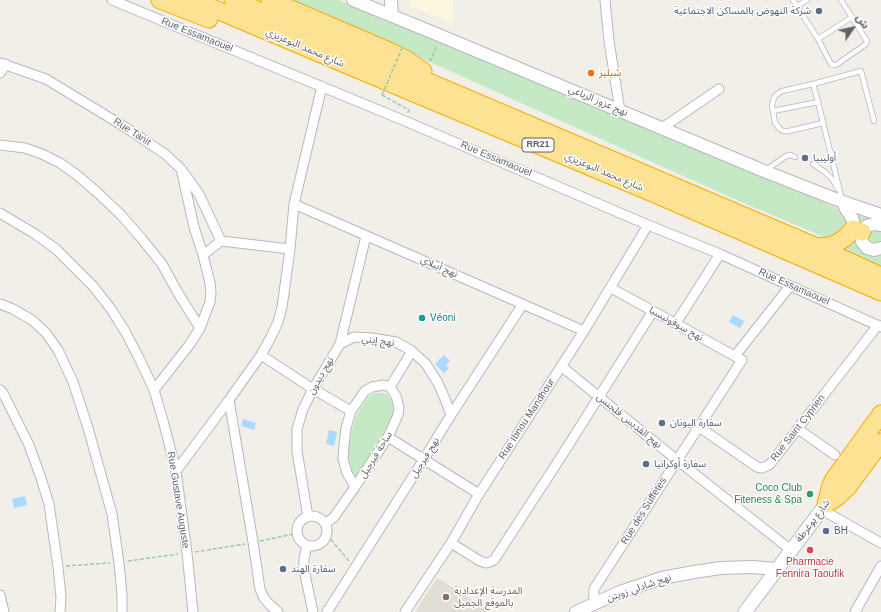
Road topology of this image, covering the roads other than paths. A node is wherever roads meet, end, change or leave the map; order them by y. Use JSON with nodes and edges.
{"nodes":[{"id":1,"x":112,"y":0,"type":"edge"},
{"id":2,"x":160,"y":0,"type":"edge"},
{"id":3,"x":193,"y":0,"type":"edge"},
{"id":4,"x":233,"y":0,"type":"edge"},
{"id":5,"x":270,"y":0,"type":"edge"},
{"id":6,"x":353,"y":0,"type":"edge"},
{"id":7,"x":391,"y":0,"type":"edge"},
{"id":8,"x":605,"y":0,"type":"edge"},
{"id":9,"x":793,"y":0,"type":"edge"},
{"id":10,"x":807,"y":0,"type":"edge"},
{"id":11,"x":841,"y":0,"type":"edge"},
{"id":12,"x":797,"y":6,"type":"junction"},
{"id":13,"x":392,"y":16,"type":"junction"},
{"id":14,"x":852,"y":17,"type":"junction"},
{"id":15,"x":283,"y":38,"type":"junction"},
{"id":16,"x":818,"y":39,"type":"junction"},
{"id":17,"x":3,"y":63,"type":"edge"},
{"id":18,"x":0,"y":73,"type":"edge"},
{"id":19,"x":813,"y":84,"type":"junction"},
{"id":20,"x":322,"y":86,"type":"junction"},
{"id":21,"x":443,"y":88,"type":"junction"},
{"id":22,"x":719,"y":89,"type":"dead end"},
{"id":23,"x":818,"y":102,"type":"junction"},
{"id":24,"x":620,"y":111,"type":"junction"},
{"id":25,"x":773,"y":111,"type":"junction"},
{"id":26,"x":874,"y":121,"type":"dead end"},
{"id":27,"x":823,"y":123,"type":"junction"},
{"id":28,"x":662,"y":128,"type":"junction"},
{"id":29,"x":0,"y":145,"type":"edge"},
{"id":30,"x":795,"y":157,"type":"dead end"},
{"id":31,"x":812,"y":164,"type":"dead end"},
{"id":32,"x":181,"y":169,"type":"junction"},
{"id":33,"x":764,"y":171,"type":"junction"},
{"id":34,"x":844,"y":201,"type":"junction"},
{"id":35,"x":294,"y":204,"type":"junction"},
{"id":36,"x":0,"y":213,"type":"edge"},
{"id":37,"x":648,"y":225,"type":"junction"},
{"id":38,"x":870,"y":225,"type":"edge"},
{"id":39,"x":366,"y":236,"type":"junction"},
{"id":40,"x":221,"y":241,"type":"junction"},
{"id":41,"x":817,"y":247,"type":"junction"},
{"id":42,"x":881,"y":248,"type":"edge"},
{"id":43,"x":290,"y":249,"type":"junction"},
{"id":44,"x":720,"y":254,"type":"junction"},
{"id":45,"x":203,"y":255,"type":"junction"},
{"id":46,"x":881,"y":276,"type":"edge"},
{"id":47,"x":850,"y":278,"type":"junction"},
{"id":48,"x":790,"y":286,"type":"junction"},
{"id":49,"x":611,"y":288,"type":"junction"},
{"id":50,"x":881,"y":292,"type":"edge"},
{"id":51,"x":881,"y":303,"type":"edge"},
{"id":52,"x":0,"y":304,"type":"edge"},
{"id":53,"x":523,"y":304,"type":"junction"},
{"id":54,"x":653,"y":311,"type":"junction"},
{"id":55,"x":676,"y":323,"type":"junction"},
{"id":56,"x":880,"y":326,"type":"edge"},
{"id":57,"x":200,"y":328,"type":"junction"},
{"id":58,"x":584,"y":331,"type":"junction"},
{"id":59,"x":340,"y":344,"type":"junction"},
{"id":60,"x":412,"y":351,"type":"junction"},
{"id":61,"x":261,"y":355,"type":"junction"},
{"id":62,"x":738,"y":358,"type":"junction"},
{"id":63,"x":561,"y":366,"type":"junction"},
{"id":64,"x":390,"y":387,"type":"junction"},
{"id":65,"x":313,"y":389,"type":"junction"},
{"id":66,"x":0,"y":390,"type":"edge"},
{"id":67,"x":154,"y":390,"type":"junction"},
{"id":68,"x":599,"y":396,"type":"junction"},
{"id":69,"x":229,"y":400,"type":"junction"},
{"id":70,"x":351,"y":411,"type":"junction"},
{"id":71,"x":881,"y":414,"type":"edge"},
{"id":72,"x":451,"y":415,"type":"junction"},
{"id":73,"x":699,"y":427,"type":"junction"},
{"id":74,"x":881,"y":428,"type":"edge"},
{"id":75,"x":798,"y":429,"type":"junction"},
{"id":76,"x":388,"y":436,"type":"junction"},
{"id":77,"x":881,"y":442,"type":"edge"},
{"id":78,"x":835,"y":454,"type":"dead end"},
{"id":79,"x":424,"y":459,"type":"junction"},
{"id":80,"x":677,"y":460,"type":"junction"},
{"id":81,"x":176,"y":471,"type":"junction"},
{"id":82,"x":355,"y":487,"type":"junction"},
{"id":83,"x":479,"y":494,"type":"junction"},
{"id":84,"x":824,"y":507,"type":"junction"},
{"id":85,"x":308,"y":517,"type":"junction"},
{"id":86,"x":325,"y":524,"type":"junction"},
{"id":87,"x":451,"y":543,"type":"junction"},
{"id":88,"x":881,"y":543,"type":"edge"},
{"id":89,"x":307,"y":545,"type":"junction"},
{"id":90,"x":791,"y":550,"type":"junction"},
{"id":91,"x":881,"y":566,"type":"edge"},
{"id":92,"x":776,"y":569,"type":"junction"},
{"id":93,"x":0,"y":595,"type":"edge"},
{"id":94,"x":594,"y":604,"type":"junction"},
{"id":95,"x":4,"y":612,"type":"edge"},
{"id":96,"x":60,"y":612,"type":"edge"},
{"id":97,"x":122,"y":612,"type":"edge"},
{"id":98,"x":193,"y":612,"type":"edge"},
{"id":99,"x":278,"y":612,"type":"edge"},
{"id":100,"x":313,"y":612,"type":"edge"},
{"id":101,"x":328,"y":612,"type":"edge"},
{"id":102,"x":405,"y":612,"type":"edge"},
{"id":103,"x":576,"y":612,"type":"edge"},
{"id":104,"x":744,"y":612,"type":"edge"},
{"id":105,"x":855,"y":612,"type":"edge"}],
"edges":[{"from":1,"to":20,"type":"street","name":"Rue Essamaouel"},
{"from":2,"to":15,"type":"highway"},
{"from":3,"to":15,"type":"highway","name":"شارع محمد البوعزيزي","number":"RR21"},
{"from":4,"to":21,"type":"highway","name":"شارع محمد البوعزيزي","number":"RR21"},
{"from":5,"to":21,"type":"highway"},
{"from":6,"to":13,"type":"street","name":"نهج عزوز الرباعي"},
{"from":7,"to":13,"type":"street"},
{"from":8,"to":24,"type":"street"},
{"from":9,"to":12,"type":"lane"},
{"from":10,"to":12,"type":"lane"},
{"from":11,"to":14,"type":"lane"},
{"from":12,"to":16,"type":"lane"},
{"from":13,"to":24,"type":"street","name":"نهج عزوز الرباعي"},
{"from":14,"to":16,"type":"lane"},
{"from":14,"to":16,"type":"lane"},
{"from":15,"to":47,"type":"highway","name":"شارع محمد البوعزيزي","number":"RR21"},
{"from":17,"to":18,"type":"street"},
{"from":17,"to":32,"type":"street","name":"Rue Tanit"},
{"from":19,"to":23,"type":"lane"},
{"from":19,"to":25,"type":"lane"},
{"from":19,"to":26,"type":"lane"},
{"from":20,"to":35,"type":"street"},
{"from":20,"to":37,"type":"street","name":"Rue Essamaouel"},
{"from":21,"to":41,"type":"highway","name":"شارع محمد البوعزيزي","number":"RR21"},
{"from":22,"to":28,"type":"street"},
{"from":23,"to":25,"type":"lane"},
{"from":23,"to":27,"type":"lane"},
{"from":24,"to":28,"type":"street","name":"نهج عزوز الرباعي"},
{"from":25,"to":27,"type":"lane"},
{"from":27,"to":34,"type":"lane"},
{"from":28,"to":33,"type":"street","name":"نهج عزوز الرباعي"},
{"from":29,"to":57,"type":"street"},
{"from":30,"to":33,"type":"lane"},
{"from":31,"to":34,"type":"lane"},
{"from":32,"to":40,"type":"street","name":"Rue Tanit"},
{"from":32,"to":45,"type":"street"},
{"from":33,"to":34,"type":"street","name":"نهج عزوز الرباعي"},
{"from":34,"to":38,"type":"street","name":"نهج عزوز الرباعي"},
{"from":34,"to":38,"type":"street"},
{"from":35,"to":39,"type":"street","name":"نهج أبيلاي"},
{"from":35,"to":43,"type":"street"},
{"from":36,"to":67,"type":"street","name":"Rue Gustave Auguste"},
{"from":37,"to":44,"type":"street","name":"Rue Essamaouel"},
{"from":37,"to":49,"type":"street","name":"Rue Ibnou Mandhour"},
{"from":38,"to":41,"type":"highway"},
{"from":38,"to":42,"type":"street"},
{"from":39,"to":53,"type":"street","name":"نهج أبيلاي"},
{"from":39,"to":59,"type":"street","name":"نهج ديدون"},
{"from":40,"to":43,"type":"street"},
{"from":40,"to":45,"type":"street"},
{"from":41,"to":46,"type":"highway","name":"شارع محمد البوعزيزي","number":"RR21"},
{"from":43,"to":61,"type":"street"},
{"from":44,"to":48,"type":"street","name":"Rue Essamaouel"},
{"from":44,"to":55,"type":"street"},
{"from":45,"to":57,"type":"street"},
{"from":47,"to":50,"type":"highway","name":"شارع محمد البوعزيزي","number":"RR21"},
{"from":47,"to":51,"type":"highway"},
{"from":48,"to":56,"type":"street","name":"Rue Essamaouel"},
{"from":48,"to":62,"type":"street","name":"Rue des Suffetes"},
{"from":49,"to":54,"type":"street","name":"نهج سوفونيسبا"},
{"from":49,"to":58,"type":"street","name":"Rue Ibnou Mandhour"},
{"from":52,"to":97,"type":"street"},
{"from":53,"to":58,"type":"street","name":"نهج أبيلاي"},
{"from":53,"to":72,"type":"street","name":"نهج فيرجيل"},
{"from":54,"to":55,"type":"street","name":"نهج سوفونيسبا"},
{"from":54,"to":68,"type":"street"},
{"from":55,"to":62,"type":"street","name":"نهج سوفونيسبا"},
{"from":56,"to":75,"type":"street","name":"Rue Saint Cyprien"},
{"from":57,"to":67,"type":"street"},
{"from":58,"to":63,"type":"street","name":"Rue Ibnou Mandhour"},
{"from":59,"to":60,"type":"street","name":"نهج إيني"},
{"from":59,"to":65,"type":"street","name":"نهج ديدون"},
{"from":60,"to":64,"type":"street"},
{"from":60,"to":72,"type":"street","name":"نهج إيني"},
{"from":61,"to":65,"type":"street"},
{"from":61,"to":69,"type":"street"},
{"from":62,"to":73,"type":"street","name":"Rue des Suffetes"},
{"from":63,"to":68,"type":"street","name":"نهج القديس فلجنس"},
{"from":63,"to":83,"type":"street","name":"Rue Ibnou Mandhour"},
{"from":64,"to":70,"type":"street","name":"ساحة فيرجيل"},
{"from":64,"to":76,"type":"street","name":"ساحة فيرجيل"},
{"from":65,"to":70,"type":"street"},
{"from":65,"to":85,"type":"street","name":"نهج ديدون"},
{"from":66,"to":96,"type":"street"},
{"from":67,"to":81,"type":"street","name":"Rue Gustave Auguste"},
{"from":68,"to":80,"type":"street","name":"نهج القديس فلجنس"},
{"from":68,"to":87,"type":"street"},
{"from":69,"to":81,"type":"street"},
{"from":69,"to":99,"type":"street"},
{"from":70,"to":82,"type":"street","name":"ساحة فيرجيل"},
{"from":71,"to":84,"type":"highway"},
{"from":72,"to":79,"type":"street","name":"نهج فيرجيل"},
{"from":73,"to":75,"type":"street","name":"Rue Saint Cyprien"},
{"from":73,"to":80,"type":"street","name":"Rue des Suffetes"},
{"from":74,"to":84,"type":"main road","name":"شارع يوغرطة"},
{"from":75,"to":78,"type":"street"},
{"from":76,"to":79,"type":"street"},
{"from":76,"to":82,"type":"street","name":"ساحة فيرجيل"},
{"from":77,"to":84,"type":"highway"},
{"from":79,"to":83,"type":"street"},
{"from":79,"to":101,"type":"street","name":"نهج فيرجيل"},
{"from":80,"to":90,"type":"street","name":"نهج القديس فلجنس"},
{"from":80,"to":94,"type":"street","name":"Rue des Suffetes"},
{"from":81,"to":98,"type":"street","name":"Rue Gustave Auguste"},
{"from":82,"to":86,"type":"street","name":"ساحة فيرجيل"},
{"from":83,"to":87,"type":"street","name":"Rue Ibnou Mandhour"},
{"from":84,"to":88,"type":"street"},
{"from":84,"to":90,"type":"main road","name":"شارع يوغرطة"},
{"from":85,"to":86,"type":"street"},
{"from":85,"to":89,"type":"street"},
{"from":86,"to":89,"type":"street"},
{"from":87,"to":102,"type":"street","name":"Rue Ibnou Mandhour"},
{"from":89,"to":100,"type":"street"},
{"from":90,"to":92,"type":"main road","name":"شارع يوغرطة"},
{"from":91,"to":105,"type":"street"},
{"from":92,"to":94,"type":"street","name":"نهج شادلي زويتن"},
{"from":92,"to":104,"type":"main road","name":"شارع يوغرطة"},
{"from":93,"to":95,"type":"street"},
{"from":94,"to":103,"type":"street","name":"نهج شادلي زويتن"}]}
